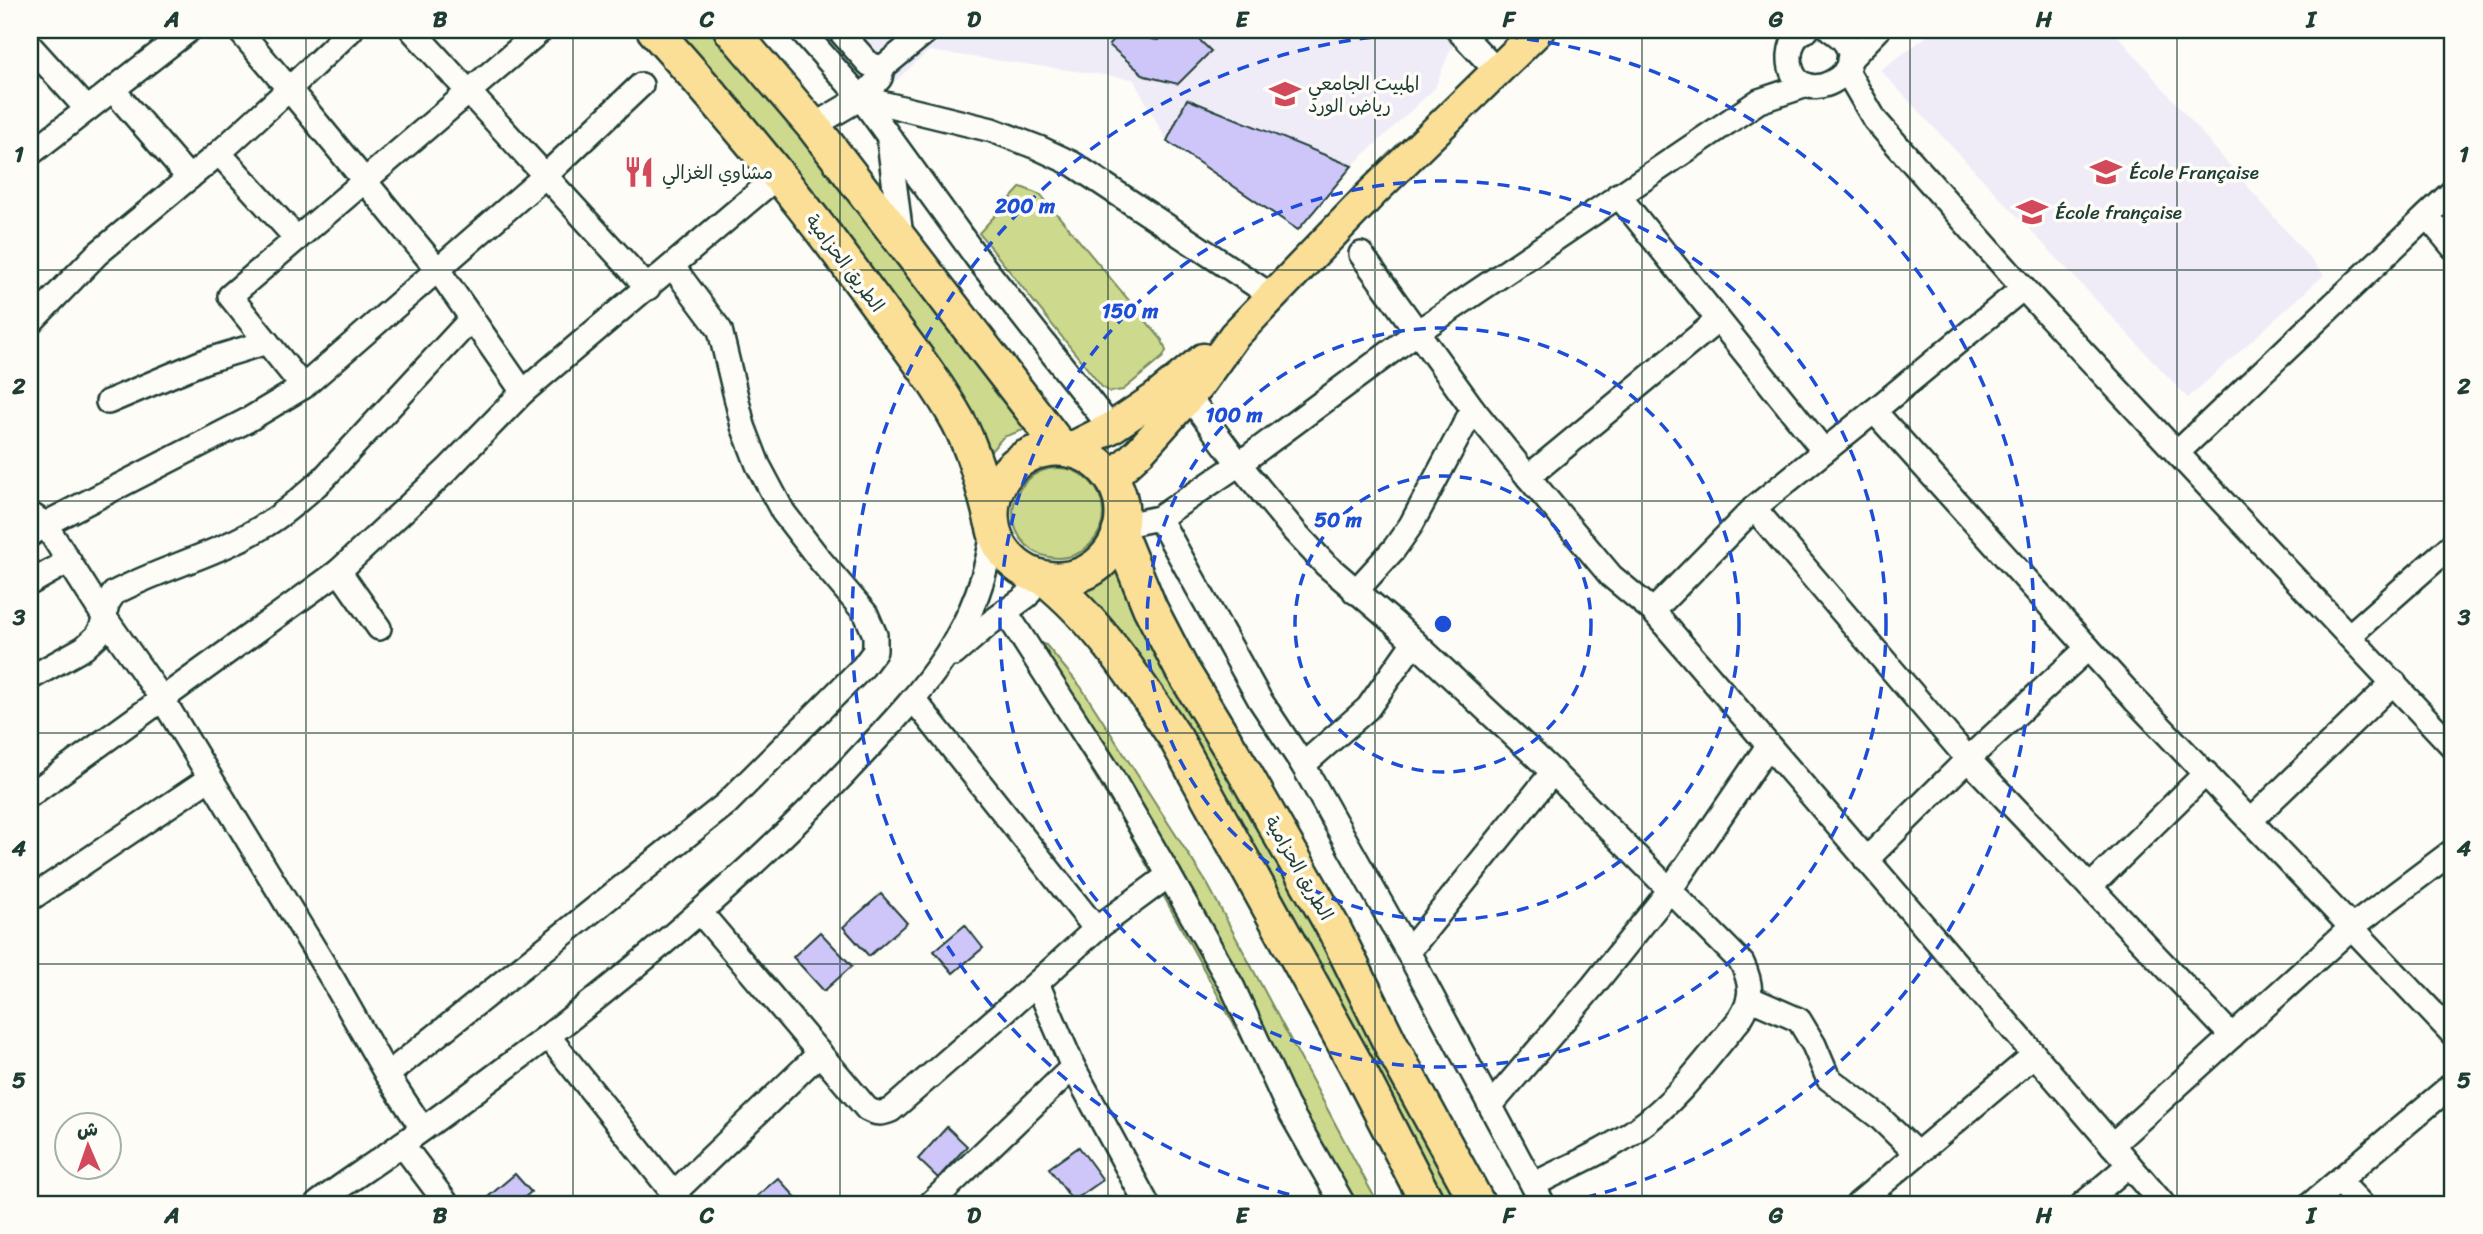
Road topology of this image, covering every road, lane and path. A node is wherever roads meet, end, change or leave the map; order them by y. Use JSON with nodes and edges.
{"nodes":[{"id":1,"x":239,"y":30,"type":"edge"},
{"id":2,"x":351,"y":30,"type":"edge"},
{"id":3,"x":412,"y":30,"type":"edge"},
{"id":4,"x":541,"y":30,"type":"edge"},
{"id":5,"x":654,"y":30,"type":"edge"},
{"id":6,"x":731,"y":30,"type":"edge"},
{"id":7,"x":801,"y":30,"type":"edge"},
{"id":8,"x":839,"y":30,"type":"edge"},
{"id":9,"x":928,"y":30,"type":"edge"},
{"id":10,"x":1458,"y":30,"type":"edge"},
{"id":11,"x":1539,"y":30,"type":"edge"},
{"id":12,"x":1807,"y":30,"type":"edge"},
{"id":13,"x":1831,"y":30,"type":"edge"},
{"id":14,"x":1878,"y":30,"type":"edge"},
{"id":15,"x":173,"y":35,"type":"edge"},
{"id":16,"x":30,"y":46,"type":"edge"},
{"id":17,"x":1787,"y":47,"type":"edge"},
{"id":18,"x":1847,"y":65,"type":"junction"},
{"id":19,"x":882,"y":68,"type":"junction"},
{"id":20,"x":1496,"y":70,"type":"junction"},
{"id":21,"x":641,"y":85,"type":"dead end"},
{"id":22,"x":1817,"y":85,"type":"junction"},
{"id":23,"x":289,"y":89,"type":"junction"},
{"id":24,"x":113,"y":90,"type":"junction"},
{"id":25,"x":468,"y":92,"type":"junction"},
{"id":26,"x":861,"y":98,"type":"junction"},
{"id":27,"x":1759,"y":101,"type":"junction"},
{"id":28,"x":87,"y":109,"type":"junction"},
{"id":29,"x":1875,"y":120,"type":"junction"},
{"id":30,"x":813,"y":126,"type":"junction"},
{"id":31,"x":889,"y":140,"type":"junction"},
{"id":32,"x":219,"y":153,"type":"junction"},
{"id":33,"x":30,"y":154,"type":"edge"},
{"id":34,"x":779,"y":175,"type":"junction"},
{"id":35,"x":545,"y":176,"type":"junction"},
{"id":36,"x":189,"y":178,"type":"junction"},
{"id":37,"x":365,"y":181,"type":"junction"},
{"id":38,"x":2453,"y":191,"type":"edge"},
{"id":39,"x":1618,"y":195,"type":"junction"},
{"id":40,"x":2427,"y":216,"type":"junction"},
{"id":41,"x":297,"y":239,"type":"junction"},
{"id":42,"x":902,"y":243,"type":"junction"},
{"id":43,"x":2453,"y":247,"type":"edge"},
{"id":44,"x":1361,"y":254,"type":"dead end"},
{"id":45,"x":673,"y":267,"type":"junction"},
{"id":46,"x":438,"y":270,"type":"junction"},
{"id":47,"x":649,"y":288,"type":"junction"},
{"id":48,"x":2023,"y":288,"type":"junction"},
{"id":49,"x":1272,"y":296,"type":"junction"},
{"id":50,"x":472,"y":318,"type":"junction"},
{"id":51,"x":1718,"y":320,"type":"junction"},
{"id":52,"x":30,"y":323,"type":"edge"},
{"id":53,"x":1416,"y":333,"type":"junction"},
{"id":54,"x":1234,"y":336,"type":"junction"},
{"id":55,"x":267,"y":342,"type":"junction"},
{"id":56,"x":303,"y":387,"type":"junction"},
{"id":57,"x":523,"y":392,"type":"junction"},
{"id":58,"x":1189,"y":397,"type":"junction"},
{"id":59,"x":108,"y":401,"type":"dead end"},
{"id":60,"x":1473,"y":409,"type":"junction"},
{"id":61,"x":1874,"y":411,"type":"junction"},
{"id":62,"x":1111,"y":428,"type":"junction"},
{"id":63,"x":1064,"y":450,"type":"junction"},
{"id":64,"x":1824,"y":451,"type":"junction"},
{"id":65,"x":2176,"y":453,"type":"junction"},
{"id":66,"x":1239,"y":464,"type":"junction"},
{"id":67,"x":1528,"y":477,"type":"junction"},
{"id":68,"x":1111,"y":478,"type":"junction"},
{"id":69,"x":1754,"y":508,"type":"junction"},
{"id":70,"x":1159,"y":518,"type":"junction"},
{"id":71,"x":35,"y":524,"type":"edge"},
{"id":72,"x":993,"y":526,"type":"junction"},
{"id":73,"x":1120,"y":529,"type":"junction"},
{"id":74,"x":2453,"y":544,"type":"edge"},
{"id":75,"x":69,"y":561,"type":"junction"},
{"id":76,"x":339,"y":571,"type":"junction"},
{"id":77,"x":1041,"y":577,"type":"junction"},
{"id":78,"x":30,"y":583,"type":"edge"},
{"id":79,"x":1355,"y":592,"type":"junction"},
{"id":80,"x":1005,"y":611,"type":"junction"},
{"id":81,"x":1653,"y":611,"type":"junction"},
{"id":82,"x":103,"y":615,"type":"junction"},
{"id":83,"x":379,"y":628,"type":"dead end"},
{"id":84,"x":2349,"y":636,"type":"junction"},
{"id":85,"x":1414,"y":642,"type":"junction"},
{"id":86,"x":2088,"y":648,"type":"junction"},
{"id":87,"x":942,"y":665,"type":"junction"},
{"id":88,"x":30,"y":678,"type":"edge"},
{"id":89,"x":2394,"y":682,"type":"junction"},
{"id":90,"x":163,"y":699,"type":"junction"},
{"id":91,"x":914,"y":699,"type":"junction"},
{"id":92,"x":1768,"y":746,"type":"junction"},
{"id":93,"x":2453,"y":747,"type":"edge"},
{"id":94,"x":1968,"y":759,"type":"junction"},
{"id":95,"x":1303,"y":765,"type":"junction"},
{"id":96,"x":1553,"y":772,"type":"junction"},
{"id":97,"x":2206,"y":773,"type":"junction"},
{"id":98,"x":210,"y":778,"type":"junction"},
{"id":99,"x":30,"y":795,"type":"edge"},
{"id":100,"x":2250,"y":820,"type":"junction"},
{"id":101,"x":2453,"y":851,"type":"edge"},
{"id":102,"x":1866,"y":860,"type":"junction"},
{"id":103,"x":1169,"y":875,"type":"junction"},
{"id":104,"x":2090,"y":887,"type":"junction"},
{"id":105,"x":1670,"y":890,"type":"junction"},
{"id":106,"x":30,"y":899,"type":"edge"},
{"id":107,"x":700,"y":912,"type":"junction"},
{"id":108,"x":2352,"y":927,"type":"junction"},
{"id":109,"x":1096,"y":929,"type":"junction"},
{"id":110,"x":1408,"y":952,"type":"junction"},
{"id":111,"x":1037,"y":983,"type":"junction"},
{"id":112,"x":1749,"y":998,"type":"junction"},
{"id":113,"x":2453,"y":1034,"type":"edge"},
{"id":114,"x":548,"y":1036,"type":"junction"},
{"id":115,"x":2232,"y":1036,"type":"junction"},
{"id":116,"x":820,"y":1053,"type":"junction"},
{"id":117,"x":2034,"y":1055,"type":"junction"},
{"id":118,"x":1073,"y":1067,"type":"junction"},
{"id":119,"x":387,"y":1075,"type":"junction"},
{"id":120,"x":2453,"y":1084,"type":"edge"},
{"id":121,"x":1491,"y":1105,"type":"junction"},
{"id":122,"x":422,"y":1128,"type":"junction"},
{"id":123,"x":402,"y":1144,"type":"junction"},
{"id":124,"x":2112,"y":1145,"type":"junction"},
{"id":125,"x":1917,"y":1154,"type":"junction"},
{"id":126,"x":2129,"y":1165,"type":"junction"},
{"id":127,"x":2339,"y":1181,"type":"junction"},
{"id":128,"x":1538,"y":1195,"type":"edge"},
{"id":129,"x":678,"y":1199,"type":"edge"},
{"id":130,"x":317,"y":1204,"type":"edge"},
{"id":131,"x":447,"y":1204,"type":"edge"},
{"id":132,"x":930,"y":1204,"type":"edge"},
{"id":133,"x":1147,"y":1204,"type":"edge"},
{"id":134,"x":1343,"y":1204,"type":"edge"},
{"id":135,"x":1429,"y":1204,"type":"edge"},
{"id":136,"x":1478,"y":1204,"type":"edge"},
{"id":137,"x":1858,"y":1204,"type":"edge"},
{"id":138,"x":2083,"y":1204,"type":"edge"},
{"id":139,"x":2163,"y":1204,"type":"edge"},
{"id":140,"x":2311,"y":1204,"type":"edge"},
{"id":141,"x":2361,"y":1204,"type":"edge"}],
"edges":[{"from":1,"to":23,"type":"street"},
{"from":2,"to":23,"type":"street"},
{"from":3,"to":25,"type":"street"},
{"from":4,"to":25,"type":"street"},
{"from":5,"to":34,"type":"highway","name":"الطريق الحزامية"},
{"from":6,"to":30,"type":"highway"},
{"from":7,"to":26,"type":"street"},
{"from":8,"to":19,"type":"street"},
{"from":9,"to":19,"type":"street"},
{"from":10,"to":20,"type":"street"},
{"from":11,"to":20,"type":"main road"},
{"from":12,"to":17,"type":"street"},
{"from":13,"to":18,"type":"street"},
{"from":14,"to":18,"type":"street"},
{"from":15,"to":24,"type":"street"},
{"from":16,"to":28,"type":"street"},
{"from":17,"to":22,"type":"street"},
{"from":17,"to":27,"type":"street"},
{"from":18,"to":22,"type":"street"},
{"from":18,"to":29,"type":"street"},
{"from":19,"to":26,"type":"street"},
{"from":20,"to":49,"type":"main road"},
{"from":21,"to":35,"type":"street"},
{"from":22,"to":27,"type":"street"},
{"from":22,"to":29,"type":"street"},
{"from":23,"to":32,"type":"street"},
{"from":23,"to":37,"type":"street"},
{"from":24,"to":28,"type":"street"},
{"from":24,"to":36,"type":"street"},
{"from":25,"to":35,"type":"street"},
{"from":25,"to":37,"type":"street"},
{"from":26,"to":30,"type":"street"},
{"from":26,"to":31,"type":"street"},
{"from":26,"to":49,"type":"street"},
{"from":27,"to":39,"type":"street"},
{"from":28,"to":33,"type":"street"},
{"from":29,"to":48,"type":"street"},
{"from":30,"to":42,"type":"highway"},
{"from":31,"to":42,"type":"street"},
{"from":31,"to":62,"type":"street"},
{"from":32,"to":36,"type":"street"},
{"from":32,"to":41,"type":"street"},
{"from":34,"to":45,"type":"street"},
{"from":34,"to":72,"type":"highway","name":"الطريق الحزامية"},
{"from":35,"to":46,"type":"street"},
{"from":35,"to":47,"type":"street"},
{"from":36,"to":52,"type":"street"},
{"from":37,"to":41,"type":"street"},
{"from":37,"to":46,"type":"street"},
{"from":38,"to":40,"type":"street"},
{"from":39,"to":51,"type":"street"},
{"from":39,"to":53,"type":"street"},
{"from":40,"to":43,"type":"street"},
{"from":40,"to":65,"type":"street"},
{"from":41,"to":55,"type":"street"},
{"from":42,"to":63,"type":"highway"},
{"from":44,"to":53,"type":"street"},
{"from":45,"to":47,"type":"street"},
{"from":45,"to":119,"type":"street"},
{"from":46,"to":50,"type":"street"},
{"from":46,"to":56,"type":"street"},
{"from":47,"to":57,"type":"street"},
{"from":48,"to":61,"type":"street"},
{"from":48,"to":65,"type":"street"},
{"from":49,"to":54,"type":"main road"},
{"from":50,"to":57,"type":"street"},
{"from":50,"to":82,"type":"street"},
{"from":51,"to":64,"type":"street"},
{"from":51,"to":67,"type":"street"},
{"from":53,"to":60,"type":"street"},
{"from":53,"to":66,"type":"street"},
{"from":54,"to":58,"type":"main road"},
{"from":54,"to":62,"type":"main road"},
{"from":55,"to":56,"type":"street"},
{"from":55,"to":59,"type":"street"},
{"from":56,"to":71,"type":"street"},
{"from":57,"to":76,"type":"street"},
{"from":58,"to":66,"type":"street"},
{"from":58,"to":68,"type":"main road"},
{"from":60,"to":67,"type":"street"},
{"from":60,"to":79,"type":"street"},
{"from":61,"to":64,"type":"street"},
{"from":61,"to":86,"type":"street"},
{"from":62,"to":63,"type":"main road"},
{"from":63,"to":68,"type":"highway"},
{"from":63,"to":72,"type":"highway"},
{"from":64,"to":69,"type":"street"},
{"from":65,"to":84,"type":"street"},
{"from":66,"to":70,"type":"street"},
{"from":66,"to":79,"type":"street"},
{"from":67,"to":81,"type":"street"},
{"from":68,"to":73,"type":"highway","name":"الطريق الحزامية"},
{"from":69,"to":81,"type":"street"},
{"from":69,"to":94,"type":"street"},
{"from":70,"to":73,"type":"street"},
{"from":70,"to":95,"type":"street"},
{"from":71,"to":75,"type":"street"},
{"from":72,"to":77,"type":"highway","name":"الطريق الحزامية"},
{"from":72,"to":87,"type":"street"},
{"from":73,"to":77,"type":"highway"},
{"from":73,"to":136,"type":"highway","name":"الطريق الحزامية"},
{"from":74,"to":84,"type":"street"},
{"from":75,"to":78,"type":"street"},
{"from":75,"to":82,"type":"street"},
{"from":76,"to":83,"type":"street"},
{"from":76,"to":90,"type":"street"},
{"from":77,"to":80,"type":"street"},
{"from":77,"to":135,"type":"highway","name":"الطريق الحزامية"},
{"from":79,"to":85,"type":"street"},
{"from":80,"to":87,"type":"street"},
{"from":80,"to":103,"type":"street"},
{"from":81,"to":92,"type":"street"},
{"from":82,"to":88,"type":"street"},
{"from":82,"to":90,"type":"street"},
{"from":84,"to":89,"type":"street"},
{"from":85,"to":95,"type":"street"},
{"from":85,"to":96,"type":"street"},
{"from":86,"to":94,"type":"street"},
{"from":86,"to":97,"type":"street"},
{"from":87,"to":91,"type":"street"},
{"from":89,"to":93,"type":"street"},
{"from":89,"to":100,"type":"street"},
{"from":90,"to":98,"type":"street"},
{"from":90,"to":99,"type":"street"},
{"from":91,"to":107,"type":"street"},
{"from":91,"to":109,"type":"street"},
{"from":92,"to":102,"type":"street"},
{"from":92,"to":105,"type":"street"},
{"from":94,"to":102,"type":"street"},
{"from":94,"to":104,"type":"street"},
{"from":95,"to":110,"type":"street"},
{"from":96,"to":105,"type":"street"},
{"from":96,"to":110,"type":"street"},
{"from":97,"to":100,"type":"street"},
{"from":97,"to":104,"type":"street"},
{"from":98,"to":106,"type":"street"},
{"from":98,"to":119,"type":"street"},
{"from":100,"to":108,"type":"street"},
{"from":101,"to":108,"type":"street"},
{"from":102,"to":117,"type":"street"},
{"from":103,"to":109,"type":"street"},
{"from":103,"to":134,"type":"street"},
{"from":104,"to":115,"type":"street"},
{"from":105,"to":112,"type":"street"},
{"from":105,"to":121,"type":"street"},
{"from":107,"to":114,"type":"street"},
{"from":107,"to":116,"type":"street"},
{"from":108,"to":113,"type":"street"},
{"from":108,"to":115,"type":"street"},
{"from":109,"to":111,"type":"street"},
{"from":110,"to":121,"type":"street"},
{"from":111,"to":116,"type":"street"},
{"from":111,"to":118,"type":"street"},
{"from":112,"to":125,"type":"street"},
{"from":112,"to":128,"type":"street"},
{"from":114,"to":122,"type":"street"},
{"from":114,"to":129,"type":"street"},
{"from":115,"to":124,"type":"street"},
{"from":116,"to":129,"type":"street"},
{"from":117,"to":124,"type":"street"},
{"from":117,"to":125,"type":"street"},
{"from":118,"to":132,"type":"street"},
{"from":118,"to":133,"type":"street"},
{"from":119,"to":122,"type":"street"},
{"from":120,"to":127,"type":"street"},
{"from":121,"to":128,"type":"street"},
{"from":122,"to":123,"type":"street"},
{"from":123,"to":130,"type":"street"},
{"from":123,"to":131,"type":"street"},
{"from":124,"to":126,"type":"street"},
{"from":125,"to":137,"type":"street"},
{"from":126,"to":138,"type":"street"},
{"from":126,"to":139,"type":"street"},
{"from":127,"to":140,"type":"street"},
{"from":127,"to":141,"type":"street"}]}
